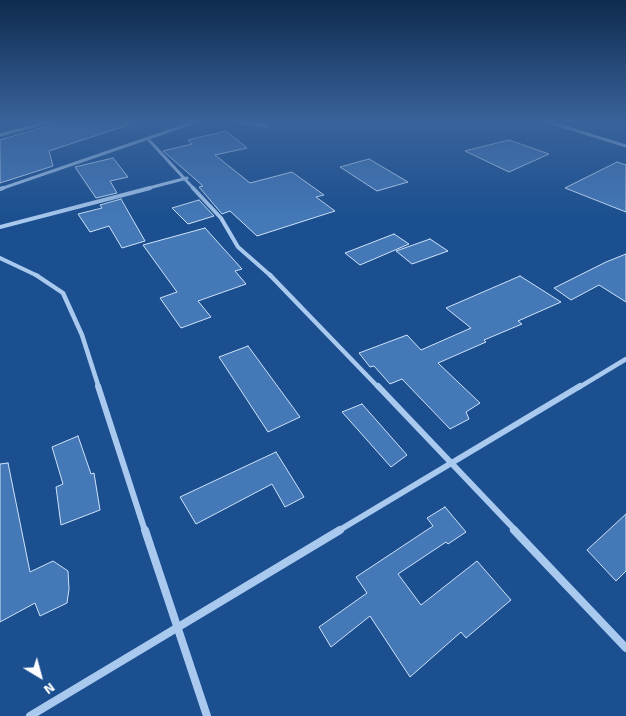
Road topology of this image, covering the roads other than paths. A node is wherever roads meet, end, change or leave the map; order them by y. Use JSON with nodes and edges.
{"nodes":[{"id":1,"x":102,"y":154,"type":"edge"},
{"id":2,"x":163,"y":154,"type":"edge"},
{"id":3,"x":186,"y":178,"type":"junction"},
{"id":4,"x":0,"y":189,"type":"edge"},
{"id":5,"x":0,"y":227,"type":"edge"},
{"id":6,"x":0,"y":258,"type":"edge"},
{"id":7,"x":626,"y":359,"type":"edge"},
{"id":8,"x":451,"y":464,"type":"junction"},
{"id":9,"x":176,"y":628,"type":"junction"},
{"id":10,"x":626,"y":648,"type":"edge"},
{"id":11,"x":30,"y":716,"type":"edge"},
{"id":12,"x":207,"y":716,"type":"edge"}],
"edges":[{"from":1,"to":4,"type":"street"},
{"from":2,"to":3,"type":"street"},
{"from":3,"to":5,"type":"street"},
{"from":3,"to":8,"type":"street"},
{"from":6,"to":9,"type":"street"},
{"from":7,"to":8,"type":"street"},
{"from":8,"to":9,"type":"street"},
{"from":8,"to":10,"type":"street"},
{"from":9,"to":11,"type":"street"},
{"from":9,"to":12,"type":"street"}]}
